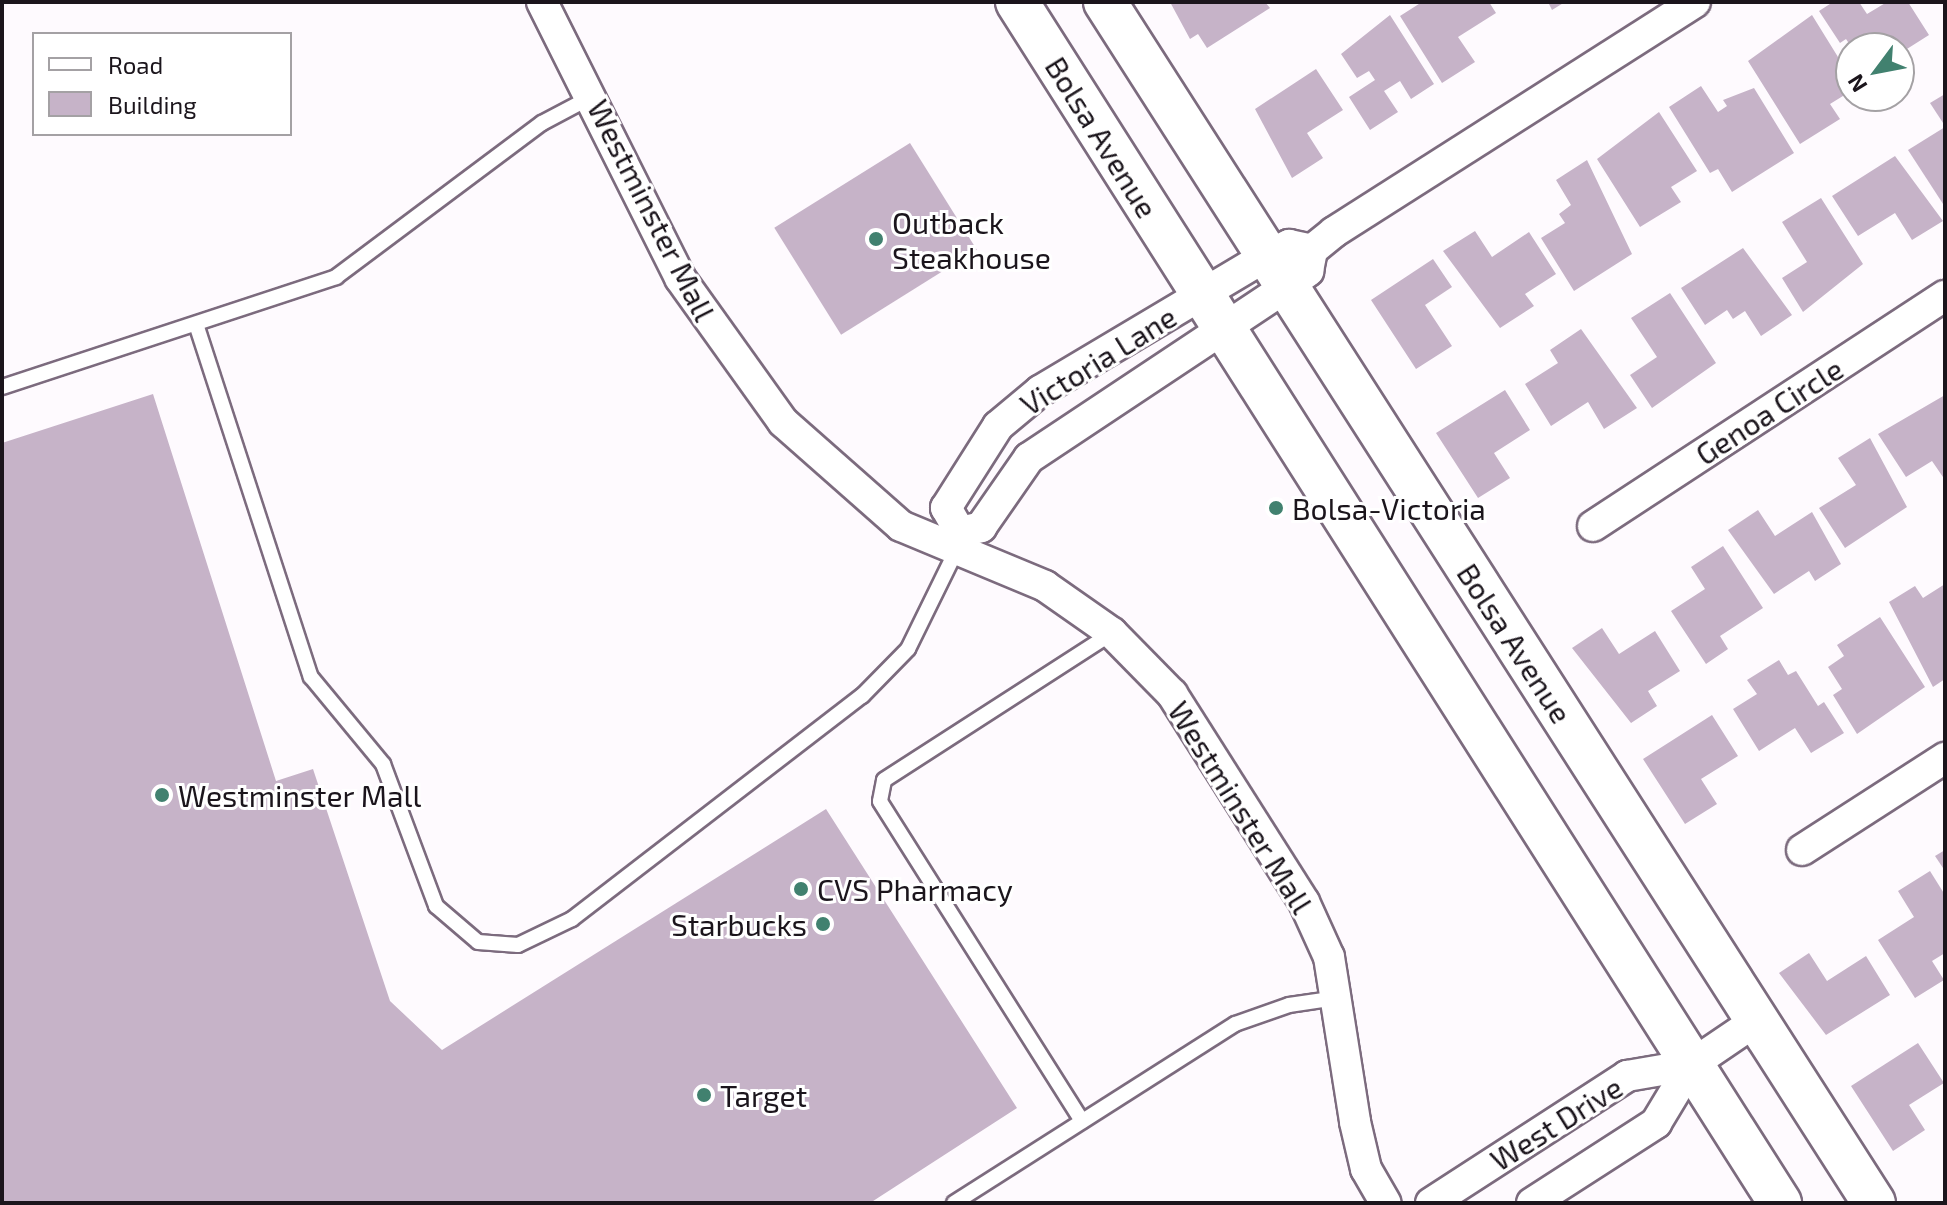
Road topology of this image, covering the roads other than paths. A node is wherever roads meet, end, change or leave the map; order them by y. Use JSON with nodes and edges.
{"nodes":[{"id":1,"x":542,"y":2,"type":"edge"},
{"id":2,"x":1017,"y":2,"type":"edge"},
{"id":3,"x":1105,"y":2,"type":"edge"},
{"id":4,"x":1695,"y":2,"type":"edge"},
{"id":5,"x":593,"y":96,"type":"junction"},
{"id":6,"x":1275,"y":273,"type":"junction"},
{"id":7,"x":1202,"y":295,"type":"junction"},
{"id":8,"x":1945,"y":296,"type":"edge"},
{"id":9,"x":197,"y":327,"type":"junction"},
{"id":10,"x":1225,"y":330,"type":"junction"},
{"id":11,"x":2,"y":387,"type":"edge"},
{"id":12,"x":1593,"y":526,"type":"dead end"},
{"id":13,"x":958,"y":541,"type":"junction"},
{"id":14,"x":1112,"y":633,"type":"junction"},
{"id":15,"x":1945,"y":758,"type":"edge"},
{"id":16,"x":1802,"y":850,"type":"dead end"},
{"id":17,"x":1337,"y":998,"type":"junction"},
{"id":18,"x":1756,"y":1021,"type":"junction"},
{"id":19,"x":1691,"y":1065,"type":"junction"},
{"id":20,"x":1082,"y":1121,"type":"junction"},
{"id":21,"x":954,"y":1203,"type":"edge"},
{"id":22,"x":1386,"y":1203,"type":"edge"},
{"id":23,"x":1431,"y":1203,"type":"edge"},
{"id":24,"x":1532,"y":1203,"type":"edge"},
{"id":25,"x":1780,"y":1203,"type":"edge"},
{"id":26,"x":1874,"y":1203,"type":"edge"}],
"edges":[{"from":1,"to":5,"type":"street","name":"Westminster Mall"},
{"from":2,"to":7,"type":"main road","name":"Bolsa Avenue"},
{"from":3,"to":6,"type":"main road","name":"Bolsa Avenue"},
{"from":4,"to":6,"type":"street","name":"Victoria Lane"},
{"from":5,"to":9,"type":"lane"},
{"from":5,"to":13,"type":"street","name":"Westminster Mall"},
{"from":6,"to":7,"type":"street","name":"Victoria Lane"},
{"from":6,"to":10,"type":"street","name":"Victoria Lane"},
{"from":6,"to":18,"type":"main road","name":"Bolsa Avenue"},
{"from":7,"to":10,"type":"main road","name":"Bolsa Avenue"},
{"from":7,"to":13,"type":"street","name":"Victoria Lane"},
{"from":8,"to":12,"type":"street","name":"Genoa Circle"},
{"from":9,"to":11,"type":"lane"},
{"from":9,"to":13,"type":"lane"},
{"from":10,"to":13,"type":"street","name":"Victoria Lane"},
{"from":10,"to":19,"type":"main road","name":"Bolsa Avenue"},
{"from":13,"to":14,"type":"street","name":"Westminster Mall"},
{"from":14,"to":17,"type":"street","name":"Westminster Mall"},
{"from":14,"to":20,"type":"lane"},
{"from":15,"to":16,"type":"street"},
{"from":17,"to":20,"type":"lane"},
{"from":17,"to":22,"type":"street","name":"Westminster Mall"},
{"from":18,"to":19,"type":"street","name":"West Drive"},
{"from":18,"to":26,"type":"main road","name":"Bolsa Avenue"},
{"from":19,"to":23,"type":"street","name":"West Drive"},
{"from":19,"to":24,"type":"street","name":"West Drive"},
{"from":19,"to":25,"type":"main road","name":"Bolsa Avenue"},
{"from":20,"to":21,"type":"lane"}]}
